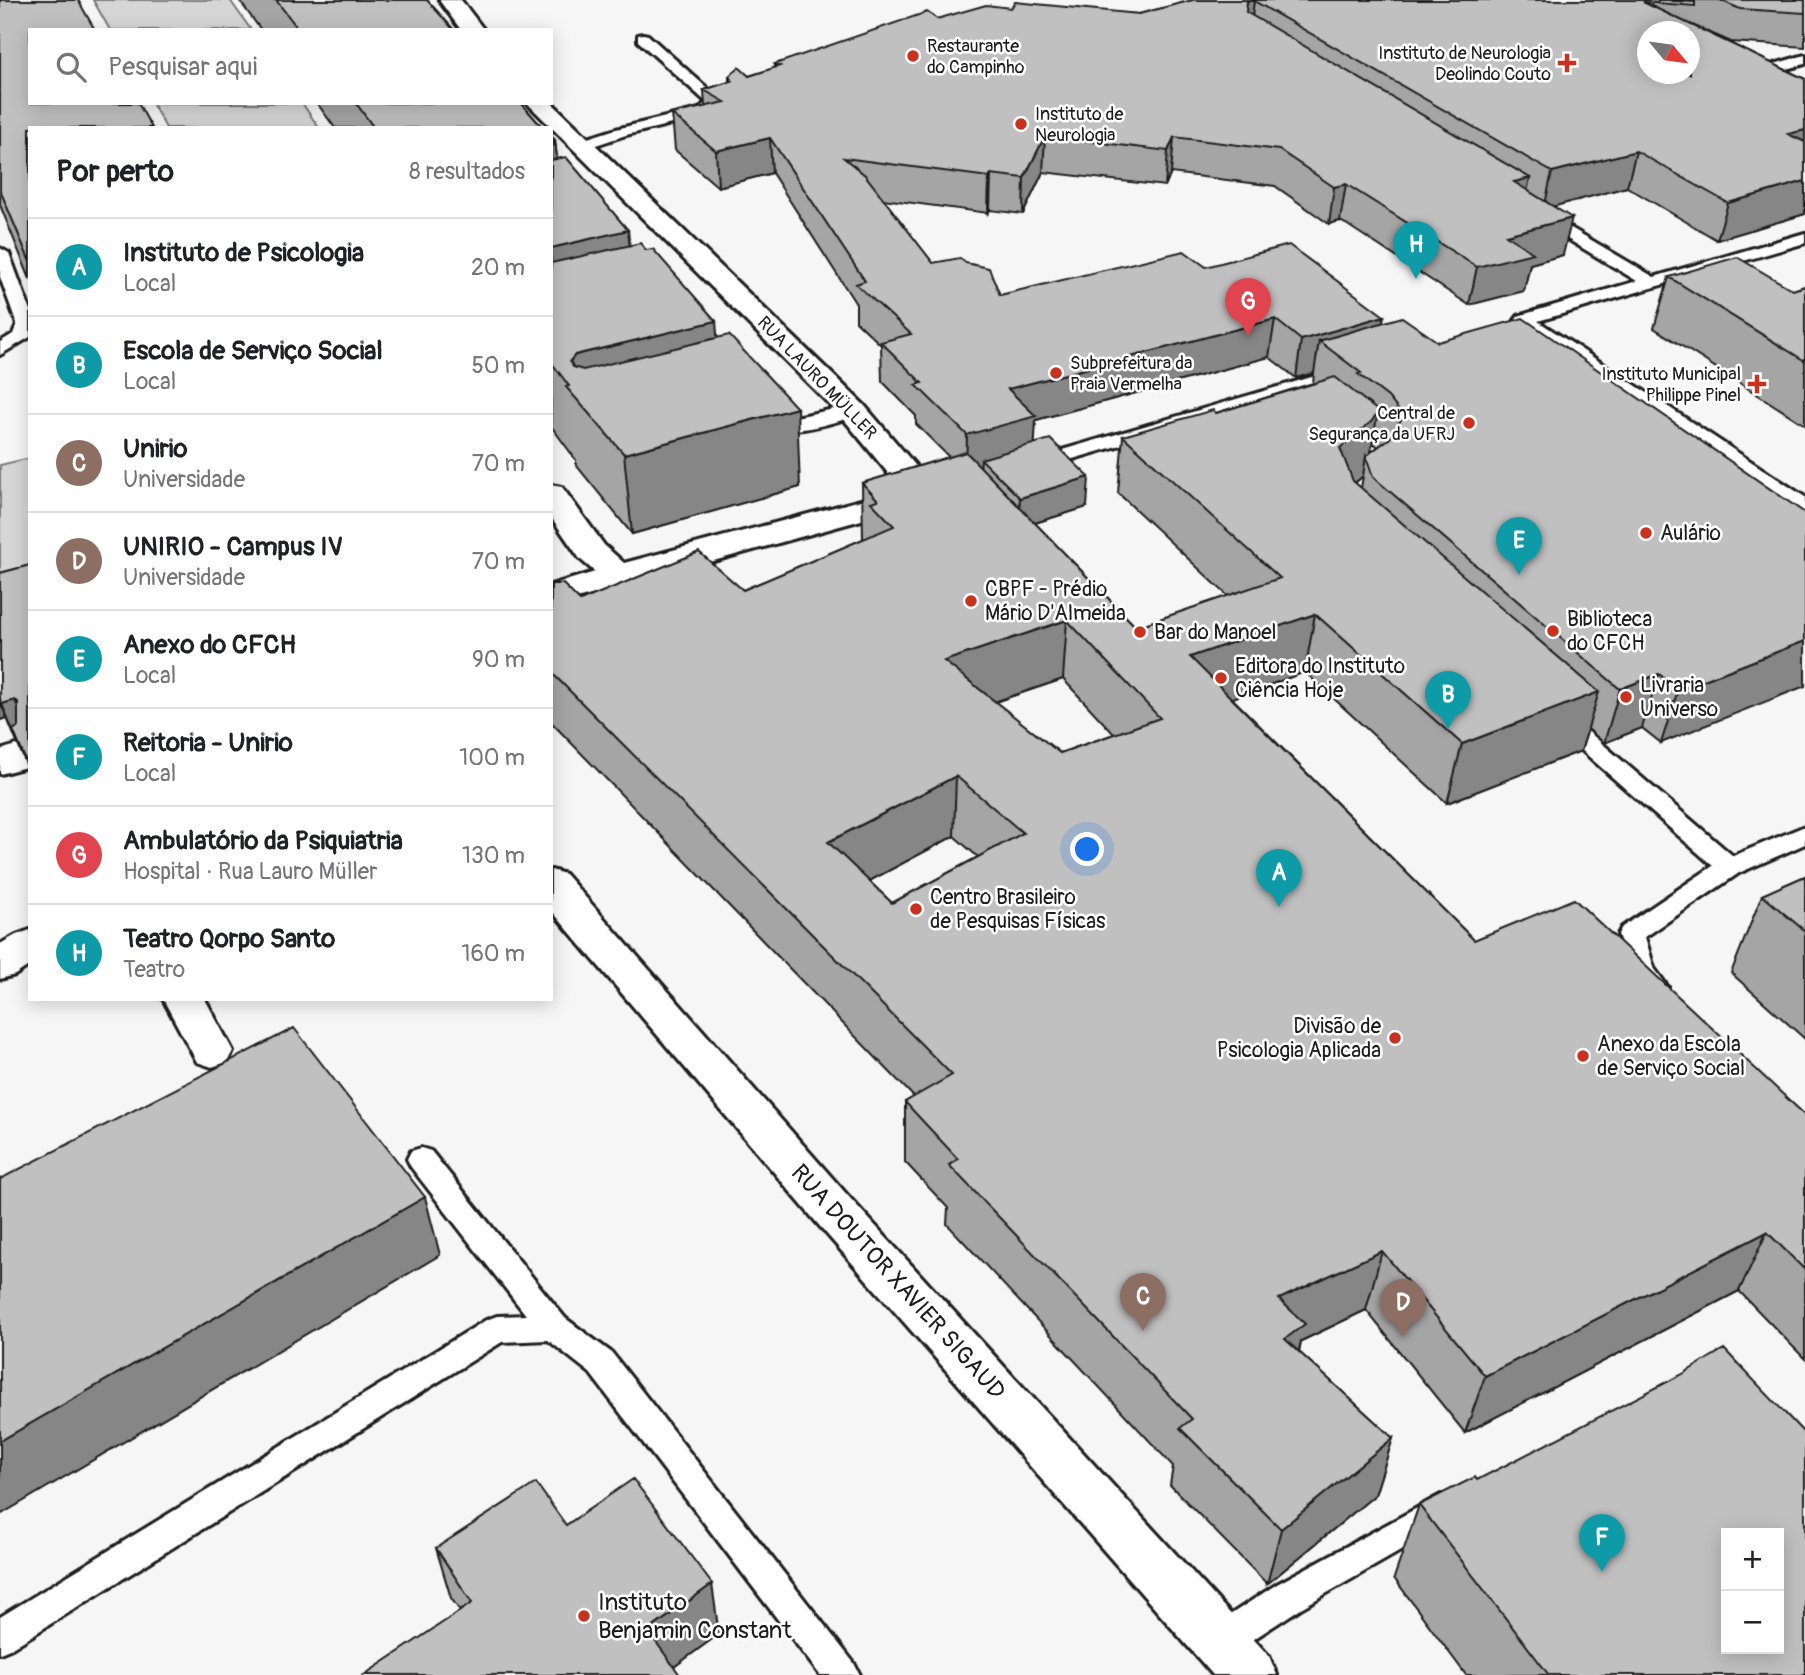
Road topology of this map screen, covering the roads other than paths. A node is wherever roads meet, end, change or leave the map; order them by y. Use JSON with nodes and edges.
{"nodes":[{"id":1,"x":450,"y":0,"type":"edge"},
{"id":2,"x":471,"y":28,"type":"edge"},
{"id":3,"x":643,"y":38,"type":"dead end"},
{"id":4,"x":1805,"y":59,"type":"edge"},
{"id":5,"x":1769,"y":71,"type":"edge"},
{"id":6,"x":541,"y":105,"type":"edge"},
{"id":7,"x":581,"y":145,"type":"junction"},
{"id":8,"x":1533,"y":211,"type":"edge"},
{"id":9,"x":1805,"y":238,"type":"edge"},
{"id":10,"x":0,"y":253,"type":"edge"},
{"id":11,"x":1652,"y":283,"type":"junction"},
{"id":12,"x":0,"y":349,"type":"edge"},
{"id":13,"x":1367,"y":367,"type":"edge"},
{"id":14,"x":1288,"y":390,"type":"junction"},
{"id":15,"x":754,"y":398,"type":"edge"},
{"id":16,"x":1308,"y":406,"type":"edge"},
{"id":17,"x":853,"y":411,"type":"junction"},
{"id":18,"x":1011,"y":471,"type":"edge"},
{"id":19,"x":553,"y":497,"type":"edge"},
{"id":20,"x":1805,"y":506,"type":"edge"},
{"id":21,"x":618,"y":575,"type":"junction"},
{"id":22,"x":553,"y":595,"type":"edge"},
{"id":23,"x":1546,"y":706,"type":"edge"},
{"id":24,"x":28,"y":754,"type":"edge"},
{"id":25,"x":0,"y":762,"type":"edge"},
{"id":26,"x":1805,"y":834,"type":"edge"},
{"id":27,"x":1730,"y":867,"type":"junction"},
{"id":28,"x":553,"y":886,"type":"edge"},
{"id":29,"x":28,"y":946,"type":"edge"},
{"id":30,"x":0,"y":964,"type":"edge"},
{"id":31,"x":185,"y":1001,"type":"edge"},
{"id":32,"x":1673,"y":1009,"type":"edge"},
{"id":33,"x":212,"y":1051,"type":"dead end"},
{"id":34,"x":421,"y":1159,"type":"dead end"},
{"id":35,"x":554,"y":1327,"type":"junction"},
{"id":36,"x":1469,"y":1495,"type":"edge"},
{"id":37,"x":0,"y":1636,"type":"edge"},
{"id":38,"x":1234,"y":1659,"type":"edge"},
{"id":39,"x":842,"y":1675,"type":"edge"}],
"edges":[{"from":1,"to":2,"type":"street"},
{"from":3,"to":7,"type":"lane"},
{"from":4,"to":5,"type":"lane"},
{"from":6,"to":7,"type":"street","name":"RUA LAURO MÜLLER"},
{"from":7,"to":17,"type":"street","name":"RUA LAURO MÜLLER"},
{"from":8,"to":11,"type":"lane"},
{"from":9,"to":11,"type":"lane"},
{"from":10,"to":12,"type":"lane"},
{"from":11,"to":20,"type":"lane"},
{"from":13,"to":14,"type":"lane"},
{"from":14,"to":16,"type":"lane"},
{"from":14,"to":18,"type":"lane"},
{"from":15,"to":17,"type":"lane"},
{"from":17,"to":21,"type":"street","name":"RUA LAURO MÜLLER"},
{"from":19,"to":21,"type":"street"},
{"from":21,"to":22,"type":"street","name":"RUA LAURO MÜLLER"},
{"from":23,"to":27,"type":"lane"},
{"from":24,"to":25,"type":"street"},
{"from":26,"to":27,"type":"lane"},
{"from":27,"to":32,"type":"lane"},
{"from":28,"to":38,"type":"street","name":"RUA DOUTOR XAVIER SIGAUD"},
{"from":29,"to":30,"type":"street"},
{"from":31,"to":33,"type":"street"},
{"from":34,"to":35,"type":"lane"},
{"from":35,"to":37,"type":"lane"},
{"from":35,"to":39,"type":"lane"},
{"from":36,"to":38,"type":"lane"}]}
